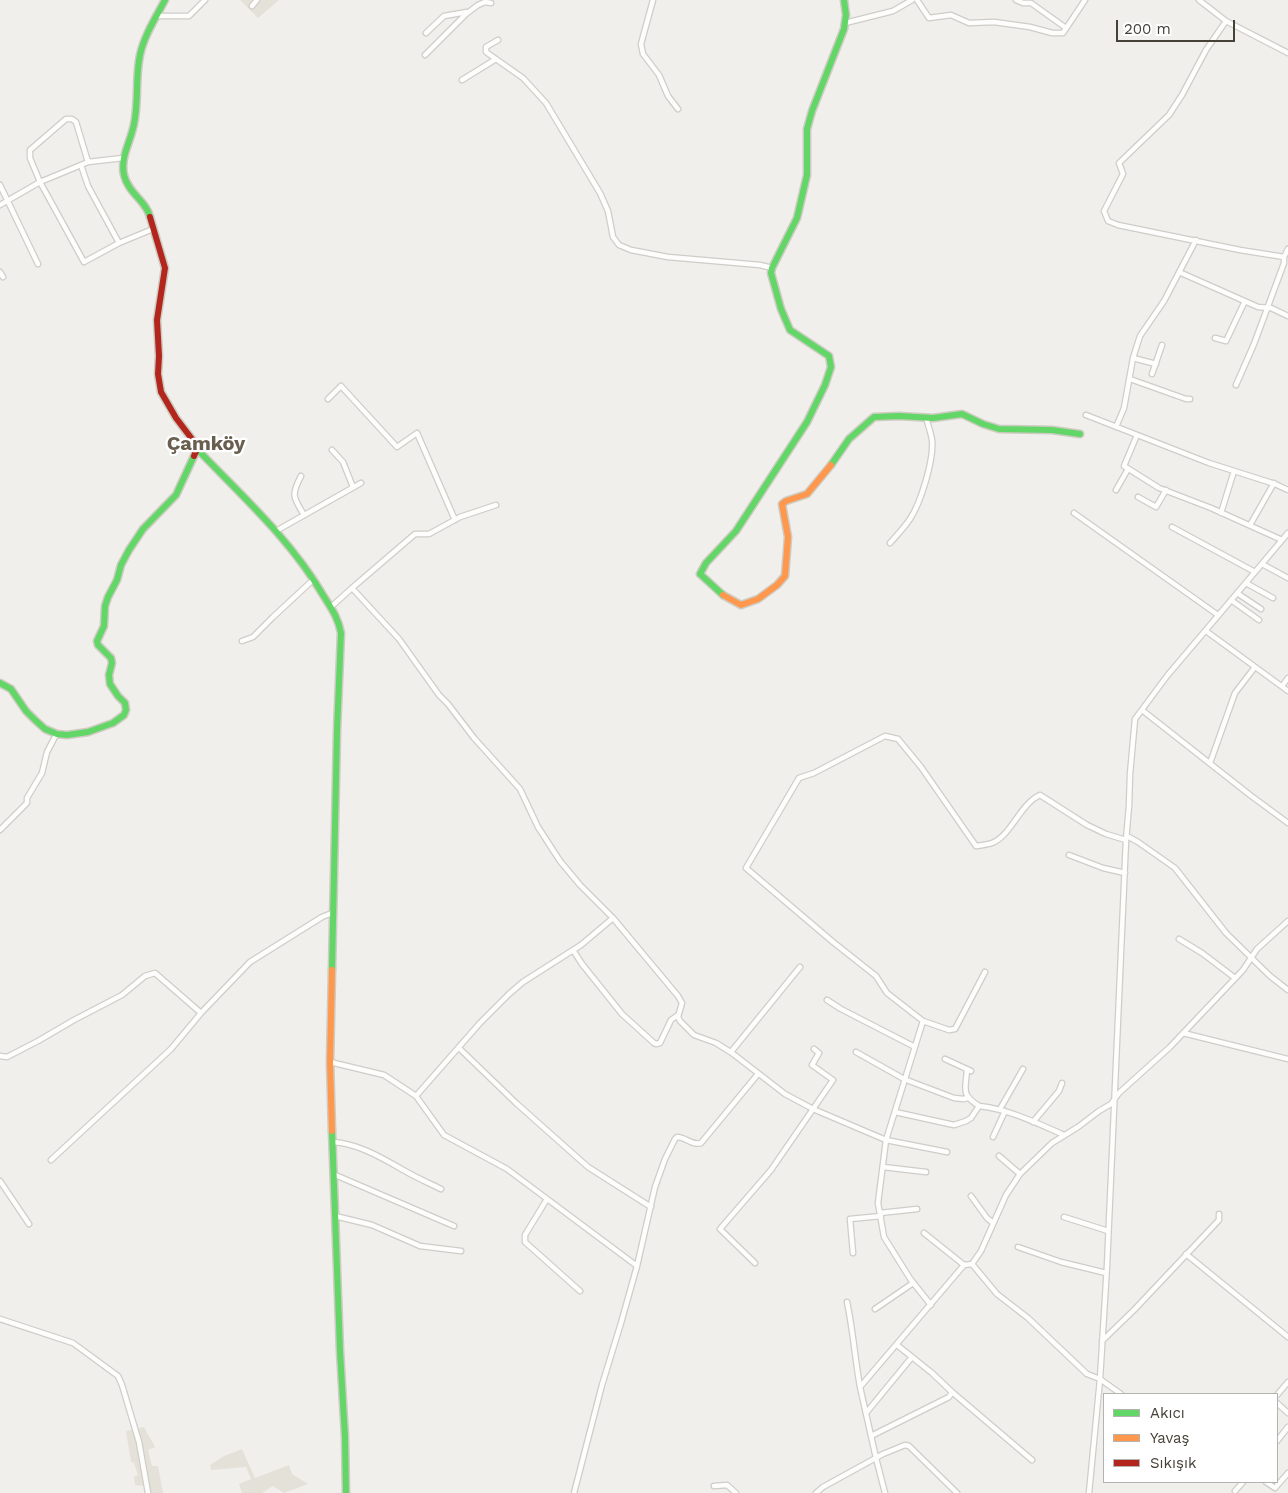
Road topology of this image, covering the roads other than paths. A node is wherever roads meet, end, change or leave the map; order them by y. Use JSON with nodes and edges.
{"nodes":[{"id":1,"x":165,"y":0,"type":"edge"},
{"id":2,"x":205,"y":0,"type":"edge"},
{"id":3,"x":258,"y":0,"type":"edge"},
{"id":4,"x":653,"y":0,"type":"edge"},
{"id":5,"x":844,"y":0,"type":"edge"},
{"id":6,"x":912,"y":0,"type":"edge"},
{"id":7,"x":917,"y":0,"type":"edge"},
{"id":8,"x":1016,"y":0,"type":"edge"},
{"id":9,"x":1085,"y":0,"type":"edge"},
{"id":10,"x":1198,"y":0,"type":"edge"},
{"id":11,"x":491,"y":3,"type":"dead end"},
{"id":12,"x":252,"y":6,"type":"dead end"},
{"id":13,"x":470,"y":11,"type":"junction"},
{"id":14,"x":156,"y":16,"type":"junction"},
{"id":15,"x":1226,"y":21,"type":"junction"},
{"id":16,"x":845,"y":23,"type":"junction"},
{"id":17,"x":1066,"y":28,"type":"junction"},
{"id":18,"x":426,"y":33,"type":"dead end"},
{"id":19,"x":498,"y":40,"type":"dead end"},
{"id":20,"x":1288,"y":53,"type":"edge"},
{"id":21,"x":425,"y":55,"type":"dead end"},
{"id":22,"x":496,"y":59,"type":"junction"},
{"id":23,"x":462,"y":80,"type":"dead end"},
{"id":24,"x":678,"y":109,"type":"dead end"},
{"id":25,"x":123,"y":158,"type":"junction"},
{"id":26,"x":88,"y":162,"type":"junction"},
{"id":27,"x":81,"y":165,"type":"junction"},
{"id":28,"x":40,"y":182,"type":"junction"},
{"id":29,"x":0,"y":185,"type":"edge"},
{"id":30,"x":8,"y":200,"type":"junction"},
{"id":31,"x":0,"y":205,"type":"edge"},
{"id":32,"x":153,"y":229,"type":"junction"},
{"id":33,"x":1196,"y":240,"type":"junction"},
{"id":34,"x":118,"y":242,"type":"junction"},
{"id":35,"x":1288,"y":249,"type":"edge"},
{"id":36,"x":1284,"y":257,"type":"junction"},
{"id":37,"x":38,"y":264,"type":"dead end"},
{"id":38,"x":772,"y":268,"type":"junction"},
{"id":39,"x":1179,"y":272,"type":"junction"},
{"id":40,"x":1244,"y":301,"type":"junction"},
{"id":41,"x":1268,"y":308,"type":"junction"},
{"id":42,"x":1288,"y":316,"type":"edge"},
{"id":43,"x":1215,"y":338,"type":"dead end"},
{"id":44,"x":1162,"y":345,"type":"dead end"},
{"id":45,"x":1133,"y":358,"type":"junction"},
{"id":46,"x":1156,"y":364,"type":"junction"},
{"id":47,"x":1152,"y":374,"type":"dead end"},
{"id":48,"x":1130,"y":379,"type":"junction"},
{"id":49,"x":1236,"y":385,"type":"dead end"},
{"id":50,"x":328,"y":399,"type":"dead end"},
{"id":51,"x":1190,"y":399,"type":"dead end"},
{"id":52,"x":1086,"y":415,"type":"dead end"},
{"id":53,"x":926,"y":418,"type":"junction"},
{"id":54,"x":1116,"y":426,"type":"junction"},
{"id":55,"x":1080,"y":434,"type":"dead end"},
{"id":56,"x":1137,"y":435,"type":"junction"},
{"id":57,"x":197,"y":450,"type":"junction"},
{"id":58,"x":332,"y":450,"type":"dead end"},
{"id":59,"x":1128,"y":469,"type":"junction"},
{"id":60,"x":1234,"y":471,"type":"junction"},
{"id":61,"x":301,"y":476,"type":"dead end"},
{"id":62,"x":361,"y":483,"type":"dead end"},
{"id":63,"x":1274,"y":483,"type":"junction"},
{"id":64,"x":354,"y":487,"type":"junction"},
{"id":65,"x":1116,"y":490,"type":"dead end"},
{"id":66,"x":1166,"y":490,"type":"junction"},
{"id":67,"x":1288,"y":490,"type":"edge"},
{"id":68,"x":1138,"y":497,"type":"dead end"},
{"id":69,"x":496,"y":505,"type":"dead end"},
{"id":70,"x":1221,"y":512,"type":"junction"},
{"id":71,"x":1074,"y":513,"type":"dead end"},
{"id":72,"x":304,"y":515,"type":"junction"},
{"id":73,"x":456,"y":520,"type":"junction"},
{"id":74,"x":1250,"y":526,"type":"junction"},
{"id":75,"x":1172,"y":527,"type":"dead end"},
{"id":76,"x":276,"y":531,"type":"junction"},
{"id":77,"x":1288,"y":533,"type":"edge"},
{"id":78,"x":1282,"y":540,"type":"junction"},
{"id":79,"x":890,"y":543,"type":"dead end"},
{"id":80,"x":1262,"y":564,"type":"junction"},
{"id":81,"x":1255,"y":572,"type":"junction"},
{"id":82,"x":1288,"y":578,"type":"edge"},
{"id":83,"x":314,"y":579,"type":"junction"},
{"id":84,"x":1246,"y":583,"type":"junction"},
{"id":85,"x":352,"y":588,"type":"junction"},
{"id":86,"x":1237,"y":593,"type":"junction"},
{"id":87,"x":1273,"y":598,"type":"dead end"},
{"id":88,"x":1231,"y":600,"type":"junction"},
{"id":89,"x":331,"y":607,"type":"junction"},
{"id":90,"x":1261,"y":609,"type":"dead end"},
{"id":91,"x":1218,"y":615,"type":"junction"},
{"id":92,"x":1259,"y":620,"type":"dead end"},
{"id":93,"x":1206,"y":631,"type":"junction"},
{"id":94,"x":242,"y":641,"type":"dead end"},
{"id":95,"x":1255,"y":667,"type":"junction"},
{"id":96,"x":1288,"y":678,"type":"edge"},
{"id":97,"x":0,"y":682,"type":"edge"},
{"id":98,"x":1282,"y":686,"type":"junction"},
{"id":99,"x":1288,"y":691,"type":"edge"},
{"id":100,"x":1142,"y":710,"type":"junction"},
{"id":101,"x":57,"y":733,"type":"junction"},
{"id":102,"x":1210,"y":763,"type":"junction"},
{"id":103,"x":1288,"y":823,"type":"edge"},
{"id":104,"x":0,"y":830,"type":"edge"},
{"id":105,"x":1126,"y":838,"type":"junction"},
{"id":106,"x":1069,"y":855,"type":"dead end"},
{"id":107,"x":1125,"y":873,"type":"junction"},
{"id":108,"x":332,"y":913,"type":"junction"},
{"id":109,"x":613,"y":918,"type":"junction"},
{"id":110,"x":1288,"y":921,"type":"edge"},
{"id":111,"x":1179,"y":939,"type":"dead end"},
{"id":112,"x":573,"y":950,"type":"junction"},
{"id":113,"x":1251,"y":959,"type":"junction"},
{"id":114,"x":800,"y":967,"type":"dead end"},
{"id":115,"x":985,"y":972,"type":"dead end"},
{"id":116,"x":1235,"y":978,"type":"junction"},
{"id":117,"x":1288,"y":990,"type":"edge"},
{"id":118,"x":827,"y":1000,"type":"dead end"},
{"id":119,"x":201,"y":1013,"type":"junction"},
{"id":120,"x":678,"y":1015,"type":"junction"},
{"id":121,"x":923,"y":1021,"type":"junction"},
{"id":122,"x":1183,"y":1033,"type":"junction"},
{"id":123,"x":915,"y":1047,"type":"junction"},
{"id":124,"x":459,"y":1048,"type":"junction"},
{"id":125,"x":814,"y":1050,"type":"dead end"},
{"id":126,"x":731,"y":1052,"type":"junction"},
{"id":127,"x":856,"y":1052,"type":"dead end"},
{"id":128,"x":0,"y":1056,"type":"edge"},
{"id":129,"x":945,"y":1059,"type":"dead end"},
{"id":130,"x":1288,"y":1059,"type":"edge"},
{"id":131,"x":330,"y":1062,"type":"junction"},
{"id":132,"x":1023,"y":1069,"type":"dead end"},
{"id":133,"x":758,"y":1074,"type":"junction"},
{"id":134,"x":904,"y":1079,"type":"junction"},
{"id":135,"x":1062,"y":1083,"type":"dead end"},
{"id":136,"x":416,"y":1096,"type":"junction"},
{"id":137,"x":967,"y":1098,"type":"junction"},
{"id":138,"x":1114,"y":1100,"type":"junction"},
{"id":139,"x":978,"y":1106,"type":"junction"},
{"id":140,"x":813,"y":1109,"type":"junction"},
{"id":141,"x":1002,"y":1110,"type":"junction"},
{"id":142,"x":894,"y":1112,"type":"junction"},
{"id":143,"x":1033,"y":1122,"type":"junction"},
{"id":144,"x":1064,"y":1135,"type":"junction"},
{"id":145,"x":993,"y":1137,"type":"dead end"},
{"id":146,"x":886,"y":1140,"type":"junction"},
{"id":147,"x":332,"y":1142,"type":"junction"},
{"id":148,"x":947,"y":1152,"type":"dead end"},
{"id":149,"x":999,"y":1156,"type":"dead end"},
{"id":150,"x":51,"y":1160,"type":"dead end"},
{"id":151,"x":883,"y":1168,"type":"junction"},
{"id":152,"x":926,"y":1172,"type":"dead end"},
{"id":153,"x":333,"y":1174,"type":"junction"},
{"id":154,"x":1020,"y":1174,"type":"junction"},
{"id":155,"x":0,"y":1181,"type":"edge"},
{"id":156,"x":441,"y":1188,"type":"dead end"},
{"id":157,"x":971,"y":1196,"type":"dead end"},
{"id":158,"x":547,"y":1200,"type":"junction"},
{"id":159,"x":651,"y":1207,"type":"junction"},
{"id":160,"x":918,"y":1209,"type":"dead end"},
{"id":161,"x":880,"y":1214,"type":"junction"},
{"id":162,"x":1219,"y":1214,"type":"dead end"},
{"id":163,"x":335,"y":1216,"type":"junction"},
{"id":164,"x":1064,"y":1217,"type":"dead end"},
{"id":165,"x":994,"y":1223,"type":"junction"},
{"id":166,"x":29,"y":1224,"type":"dead end"},
{"id":167,"x":454,"y":1226,"type":"dead end"},
{"id":168,"x":1108,"y":1231,"type":"junction"},
{"id":169,"x":924,"y":1234,"type":"dead end"},
{"id":170,"x":1018,"y":1247,"type":"dead end"},
{"id":171,"x":461,"y":1251,"type":"dead end"},
{"id":172,"x":853,"y":1253,"type":"dead end"},
{"id":173,"x":1186,"y":1254,"type":"junction"},
{"id":174,"x":754,"y":1263,"type":"dead end"},
{"id":175,"x":972,"y":1264,"type":"junction"},
{"id":176,"x":964,"y":1265,"type":"junction"},
{"id":177,"x":637,"y":1266,"type":"junction"},
{"id":178,"x":1106,"y":1273,"type":"junction"},
{"id":179,"x":913,"y":1283,"type":"junction"},
{"id":180,"x":580,"y":1291,"type":"dead end"},
{"id":181,"x":847,"y":1302,"type":"dead end"},
{"id":182,"x":931,"y":1305,"type":"junction"},
{"id":183,"x":875,"y":1310,"type":"dead end"},
{"id":184,"x":0,"y":1319,"type":"edge"},
{"id":185,"x":1288,"y":1337,"type":"edge"},
{"id":186,"x":1102,"y":1341,"type":"junction"},
{"id":187,"x":897,"y":1344,"type":"junction"},
{"id":188,"x":912,"y":1357,"type":"junction"},
{"id":189,"x":1100,"y":1379,"type":"junction"},
{"id":190,"x":1288,"y":1382,"type":"edge"},
{"id":191,"x":860,"y":1387,"type":"junction"},
{"id":192,"x":952,"y":1392,"type":"junction"},
{"id":193,"x":1119,"y":1393,"type":"edge"},
{"id":194,"x":1278,"y":1394,"type":"edge"},
{"id":195,"x":1278,"y":1404,"type":"edge"},
{"id":196,"x":866,"y":1413,"type":"junction"},
{"id":197,"x":1288,"y":1413,"type":"edge"},
{"id":198,"x":1288,"y":1427,"type":"edge"},
{"id":199,"x":871,"y":1436,"type":"junction"},
{"id":200,"x":1278,"y":1440,"type":"edge"},
{"id":201,"x":876,"y":1458,"type":"junction"},
{"id":202,"x":1032,"y":1460,"type":"dead end"},
{"id":203,"x":1288,"y":1472,"type":"edge"},
{"id":204,"x":1242,"y":1483,"type":"edge"},
{"id":205,"x":1268,"y":1483,"type":"edge"},
{"id":206,"x":714,"y":1486,"type":"dead end"},
{"id":207,"x":1275,"y":1488,"type":"junction"},
{"id":208,"x":1235,"y":1491,"type":"dead end"},
{"id":209,"x":148,"y":1493,"type":"edge"},
{"id":210,"x":346,"y":1493,"type":"edge"},
{"id":211,"x":574,"y":1493,"type":"edge"},
{"id":212,"x":736,"y":1493,"type":"edge"},
{"id":213,"x":816,"y":1493,"type":"edge"},
{"id":214,"x":885,"y":1493,"type":"edge"},
{"id":215,"x":957,"y":1493,"type":"edge"},
{"id":216,"x":1089,"y":1493,"type":"edge"},
{"id":217,"x":1271,"y":1493,"type":"edge"}],
"edges":[{"from":1,"to":14,"type":"street"},
{"from":2,"to":14,"type":"street"},
{"from":3,"to":12,"type":"street"},
{"from":4,"to":24,"type":"street"},
{"from":5,"to":16,"type":"street"},
{"from":6,"to":16,"type":"street"},
{"from":7,"to":17,"type":"street"},
{"from":8,"to":17,"type":"street"},
{"from":9,"to":17,"type":"street"},
{"from":10,"to":15,"type":"street"},
{"from":11,"to":13,"type":"street"},
{"from":13,"to":18,"type":"street"},
{"from":13,"to":21,"type":"street"},
{"from":14,"to":25,"type":"street"},
{"from":15,"to":20,"type":"street"},
{"from":15,"to":33,"type":"street"},
{"from":16,"to":38,"type":"street"},
{"from":19,"to":22,"type":"street"},
{"from":22,"to":23,"type":"street"},
{"from":22,"to":38,"type":"street"},
{"from":25,"to":26,"type":"street"},
{"from":25,"to":32,"type":"street"},
{"from":26,"to":27,"type":"street"},
{"from":26,"to":28,"type":"street"},
{"from":27,"to":28,"type":"street"},
{"from":27,"to":34,"type":"street"},
{"from":28,"to":30,"type":"street"},
{"from":28,"to":34,"type":"street"},
{"from":29,"to":30,"type":"street"},
{"from":30,"to":31,"type":"street"},
{"from":30,"to":37,"type":"street"},
{"from":32,"to":34,"type":"street"},
{"from":32,"to":57,"type":"street"},
{"from":33,"to":36,"type":"street"},
{"from":33,"to":39,"type":"street"},
{"from":35,"to":36,"type":"street"},
{"from":36,"to":41,"type":"street"},
{"from":38,"to":53,"type":"street"},
{"from":39,"to":40,"type":"street"},
{"from":39,"to":45,"type":"street"},
{"from":40,"to":41,"type":"street"},
{"from":40,"to":43,"type":"street"},
{"from":41,"to":42,"type":"street"},
{"from":41,"to":49,"type":"street"},
{"from":44,"to":46,"type":"street"},
{"from":45,"to":46,"type":"street"},
{"from":45,"to":48,"type":"street"},
{"from":46,"to":47,"type":"street"},
{"from":48,"to":51,"type":"street"},
{"from":48,"to":54,"type":"street"},
{"from":50,"to":73,"type":"street"},
{"from":52,"to":54,"type":"street"},
{"from":53,"to":55,"type":"street"},
{"from":53,"to":79,"type":"street"},
{"from":54,"to":56,"type":"street"},
{"from":56,"to":59,"type":"street"},
{"from":56,"to":60,"type":"street"},
{"from":57,"to":76,"type":"street"},
{"from":57,"to":101,"type":"street"},
{"from":58,"to":64,"type":"street"},
{"from":59,"to":65,"type":"street"},
{"from":59,"to":66,"type":"street"},
{"from":60,"to":63,"type":"street"},
{"from":60,"to":70,"type":"street"},
{"from":61,"to":72,"type":"street"},
{"from":62,"to":64,"type":"street"},
{"from":63,"to":67,"type":"street"},
{"from":63,"to":74,"type":"street"},
{"from":64,"to":72,"type":"street"},
{"from":66,"to":68,"type":"street"},
{"from":66,"to":70,"type":"street"},
{"from":69,"to":73,"type":"street"},
{"from":70,"to":74,"type":"street"},
{"from":71,"to":91,"type":"street"},
{"from":72,"to":76,"type":"street"},
{"from":73,"to":85,"type":"street"},
{"from":74,"to":78,"type":"street"},
{"from":75,"to":81,"type":"street"},
{"from":76,"to":83,"type":"street"},
{"from":77,"to":78,"type":"street"},
{"from":78,"to":80,"type":"street"},
{"from":80,"to":81,"type":"street"},
{"from":80,"to":82,"type":"street"},
{"from":81,"to":84,"type":"street"},
{"from":83,"to":89,"type":"street"},
{"from":83,"to":94,"type":"street"},
{"from":84,"to":86,"type":"street"},
{"from":84,"to":87,"type":"street"},
{"from":85,"to":89,"type":"street"},
{"from":85,"to":109,"type":"street"},
{"from":86,"to":88,"type":"street"},
{"from":86,"to":90,"type":"street"},
{"from":88,"to":91,"type":"street"},
{"from":88,"to":92,"type":"street"},
{"from":89,"to":108,"type":"street"},
{"from":91,"to":93,"type":"street"},
{"from":93,"to":95,"type":"street"},
{"from":93,"to":100,"type":"street"},
{"from":95,"to":98,"type":"street"},
{"from":95,"to":102,"type":"street"},
{"from":96,"to":98,"type":"street"},
{"from":97,"to":101,"type":"street"},
{"from":98,"to":99,"type":"street"},
{"from":100,"to":102,"type":"street"},
{"from":100,"to":105,"type":"street"},
{"from":101,"to":104,"type":"street"},
{"from":102,"to":103,"type":"street"},
{"from":105,"to":107,"type":"street"},
{"from":105,"to":113,"type":"street"},
{"from":105,"to":121,"type":"street"},
{"from":106,"to":107,"type":"street"},
{"from":107,"to":138,"type":"street"},
{"from":108,"to":119,"type":"street"},
{"from":108,"to":131,"type":"street"},
{"from":109,"to":112,"type":"street"},
{"from":109,"to":120,"type":"street"},
{"from":110,"to":113,"type":"street"},
{"from":111,"to":116,"type":"street"},
{"from":112,"to":120,"type":"street"},
{"from":112,"to":124,"type":"street"},
{"from":113,"to":116,"type":"street"},
{"from":113,"to":117,"type":"street"},
{"from":114,"to":126,"type":"street"},
{"from":115,"to":121,"type":"street"},
{"from":116,"to":122,"type":"street"},
{"from":118,"to":123,"type":"street"},
{"from":119,"to":128,"type":"street"},
{"from":119,"to":150,"type":"street"},
{"from":120,"to":126,"type":"street"},
{"from":121,"to":123,"type":"street"},
{"from":122,"to":130,"type":"street"},
{"from":122,"to":138,"type":"street"},
{"from":123,"to":134,"type":"street"},
{"from":124,"to":136,"type":"street"},
{"from":124,"to":159,"type":"street"},
{"from":125,"to":140,"type":"street"},
{"from":126,"to":133,"type":"street"},
{"from":127,"to":134,"type":"street"},
{"from":129,"to":137,"type":"street"},
{"from":131,"to":136,"type":"street"},
{"from":131,"to":147,"type":"street"},
{"from":132,"to":141,"type":"street"},
{"from":133,"to":140,"type":"street"},
{"from":133,"to":159,"type":"street"},
{"from":134,"to":137,"type":"street"},
{"from":134,"to":142,"type":"street"},
{"from":135,"to":143,"type":"street"},
{"from":136,"to":158,"type":"street"},
{"from":137,"to":139,"type":"street"},
{"from":138,"to":144,"type":"street"},
{"from":138,"to":168,"type":"street"},
{"from":139,"to":141,"type":"street"},
{"from":139,"to":142,"type":"street"},
{"from":140,"to":146,"type":"street"},
{"from":140,"to":174,"type":"street"},
{"from":141,"to":143,"type":"street"},
{"from":141,"to":145,"type":"street"},
{"from":142,"to":146,"type":"street"},
{"from":143,"to":144,"type":"street"},
{"from":144,"to":154,"type":"street"},
{"from":146,"to":148,"type":"street"},
{"from":146,"to":151,"type":"street"},
{"from":147,"to":153,"type":"street"},
{"from":147,"to":156,"type":"street"},
{"from":149,"to":154,"type":"street"},
{"from":151,"to":152,"type":"street"},
{"from":151,"to":161,"type":"street"},
{"from":153,"to":163,"type":"street"},
{"from":153,"to":167,"type":"street"},
{"from":154,"to":165,"type":"street"},
{"from":155,"to":166,"type":"street"},
{"from":157,"to":165,"type":"street"},
{"from":158,"to":177,"type":"street"},
{"from":158,"to":180,"type":"street"},
{"from":159,"to":177,"type":"street"},
{"from":160,"to":161,"type":"street"},
{"from":161,"to":172,"type":"street"},
{"from":161,"to":179,"type":"street"},
{"from":162,"to":173,"type":"street"},
{"from":163,"to":171,"type":"street"},
{"from":163,"to":210,"type":"street"},
{"from":164,"to":168,"type":"street"},
{"from":165,"to":175,"type":"street"},
{"from":168,"to":178,"type":"street"},
{"from":169,"to":176,"type":"street"},
{"from":170,"to":178,"type":"street"},
{"from":173,"to":185,"type":"street"},
{"from":173,"to":186,"type":"street"},
{"from":175,"to":176,"type":"street"},
{"from":175,"to":189,"type":"street"},
{"from":176,"to":182,"type":"street"},
{"from":177,"to":211,"type":"street"},
{"from":178,"to":186,"type":"street"},
{"from":179,"to":182,"type":"street"},
{"from":179,"to":183,"type":"street"},
{"from":181,"to":191,"type":"street"},
{"from":182,"to":187,"type":"street"},
{"from":184,"to":209,"type":"street"},
{"from":186,"to":189,"type":"street"},
{"from":187,"to":188,"type":"street"},
{"from":187,"to":191,"type":"street"},
{"from":188,"to":192,"type":"street"},
{"from":188,"to":196,"type":"street"},
{"from":189,"to":193,"type":"street"},
{"from":189,"to":216,"type":"street"},
{"from":190,"to":194,"type":"street"},
{"from":191,"to":196,"type":"street"},
{"from":192,"to":199,"type":"street"},
{"from":192,"to":202,"type":"street"},
{"from":195,"to":197,"type":"street"},
{"from":196,"to":199,"type":"street"},
{"from":198,"to":200,"type":"street"},
{"from":199,"to":201,"type":"street"},
{"from":201,"to":213,"type":"street"},
{"from":201,"to":214,"type":"street"},
{"from":201,"to":215,"type":"street"},
{"from":203,"to":207,"type":"street"},
{"from":204,"to":208,"type":"street"},
{"from":205,"to":207,"type":"street"},
{"from":206,"to":212,"type":"street"},
{"from":207,"to":217,"type":"street"}]}
